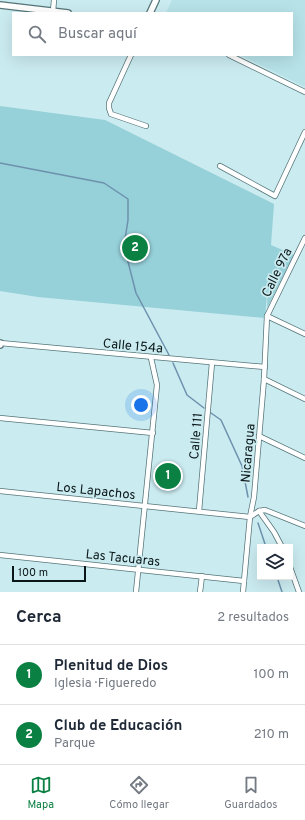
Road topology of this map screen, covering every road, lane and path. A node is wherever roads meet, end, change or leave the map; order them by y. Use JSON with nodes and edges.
{"nodes":[{"id":1,"x":54,"y":0,"type":"edge"},
{"id":2,"x":156,"y":0,"type":"edge"},
{"id":3,"x":0,"y":5,"type":"edge"},
{"id":4,"x":53,"y":11,"type":"junction"},
{"id":5,"x":60,"y":12,"type":"edge"},
{"id":6,"x":150,"y":12,"type":"edge"},
{"id":7,"x":131,"y":56,"type":"edge"},
{"id":8,"x":231,"y":56,"type":"edge"},
{"id":9,"x":305,"y":92,"type":"edge"},
{"id":10,"x":146,"y":126,"type":"dead end"},
{"id":11,"x":305,"y":132,"type":"edge"},
{"id":12,"x":220,"y":166,"type":"dead end"},
{"id":13,"x":305,"y":238,"type":"edge"},
{"id":14,"x":267,"y":316,"type":"junction"},
{"id":15,"x":305,"y":334,"type":"edge"},
{"id":16,"x":0,"y":344,"type":"edge"},
{"id":17,"x":151,"y":358,"type":"junction"},
{"id":18,"x":212,"y":363,"type":"junction"},
{"id":19,"x":265,"y":367,"type":"junction"},
{"id":20,"x":264,"y":379,"type":"junction"},
{"id":21,"x":305,"y":399,"type":"edge"},
{"id":22,"x":0,"y":418,"type":"edge"},
{"id":23,"x":153,"y":433,"type":"junction"},
{"id":24,"x":259,"y":436,"type":"junction"},
{"id":25,"x":305,"y":458,"type":"edge"},
{"id":26,"x":0,"y":491,"type":"edge"},
{"id":27,"x":145,"y":507,"type":"junction"},
{"id":28,"x":199,"y":511,"type":"junction"},
{"id":29,"x":259,"y":511,"type":"junction"},
{"id":30,"x":250,"y":517,"type":"junction"},
{"id":31,"x":305,"y":526,"type":"edge"},
{"id":32,"x":280,"y":544,"type":"edge"},
{"id":33,"x":0,"y":555,"type":"edge"},
{"id":34,"x":138,"y":570,"type":"junction"},
{"id":35,"x":293,"y":575,"type":"edge"},
{"id":36,"x":202,"y":576,"type":"junction"},
{"id":37,"x":244,"y":581,"type":"junction"},
{"id":38,"x":136,"y":592,"type":"edge"},
{"id":39,"x":200,"y":592,"type":"edge"},
{"id":40,"x":243,"y":592,"type":"edge"},
{"id":41,"x":299,"y":592,"type":"edge"}],
"edges":[{"from":1,"to":4,"type":"street"},
{"from":2,"to":6,"type":"street"},
{"from":3,"to":4,"type":"street"},
{"from":4,"to":5,"type":"street"},
{"from":7,"to":10,"type":"street"},
{"from":8,"to":9,"type":"street"},
{"from":11,"to":12,"type":"street"},
{"from":13,"to":14,"type":"street","name":"Calle 97a"},
{"from":14,"to":15,"type":"street"},
{"from":14,"to":19,"type":"street","name":"Nicaragua"},
{"from":16,"to":17,"type":"street","name":"Calle 154a"},
{"from":17,"to":18,"type":"street","name":"Calle 154a"},
{"from":17,"to":23,"type":"street"},
{"from":18,"to":19,"type":"street","name":"Calle 154a"},
{"from":18,"to":28,"type":"street","name":"Calle 111"},
{"from":19,"to":20,"type":"street","name":"Nicaragua"},
{"from":20,"to":21,"type":"street"},
{"from":20,"to":24,"type":"street","name":"Nicaragua"},
{"from":22,"to":23,"type":"street"},
{"from":23,"to":27,"type":"street"},
{"from":24,"to":25,"type":"street"},
{"from":24,"to":30,"type":"street","name":"Nicaragua"},
{"from":26,"to":27,"type":"street","name":"Los Lapachos"},
{"from":27,"to":28,"type":"street","name":"Los Lapachos"},
{"from":27,"to":34,"type":"street"},
{"from":28,"to":30,"type":"street","name":"Los Lapachos"},
{"from":29,"to":30,"type":"street"},
{"from":29,"to":31,"type":"street"},
{"from":29,"to":32,"type":"street"},
{"from":30,"to":37,"type":"street","name":"Nicaragua"},
{"from":33,"to":34,"type":"street","name":"Las Tacuaras"},
{"from":34,"to":36,"type":"street","name":"Las Tacuaras"},
{"from":34,"to":38,"type":"street"},
{"from":35,"to":41,"type":"street"},
{"from":36,"to":37,"type":"street","name":"Las Tacuaras"},
{"from":36,"to":39,"type":"street"},
{"from":37,"to":40,"type":"street","name":"Nicaragua"}]}
